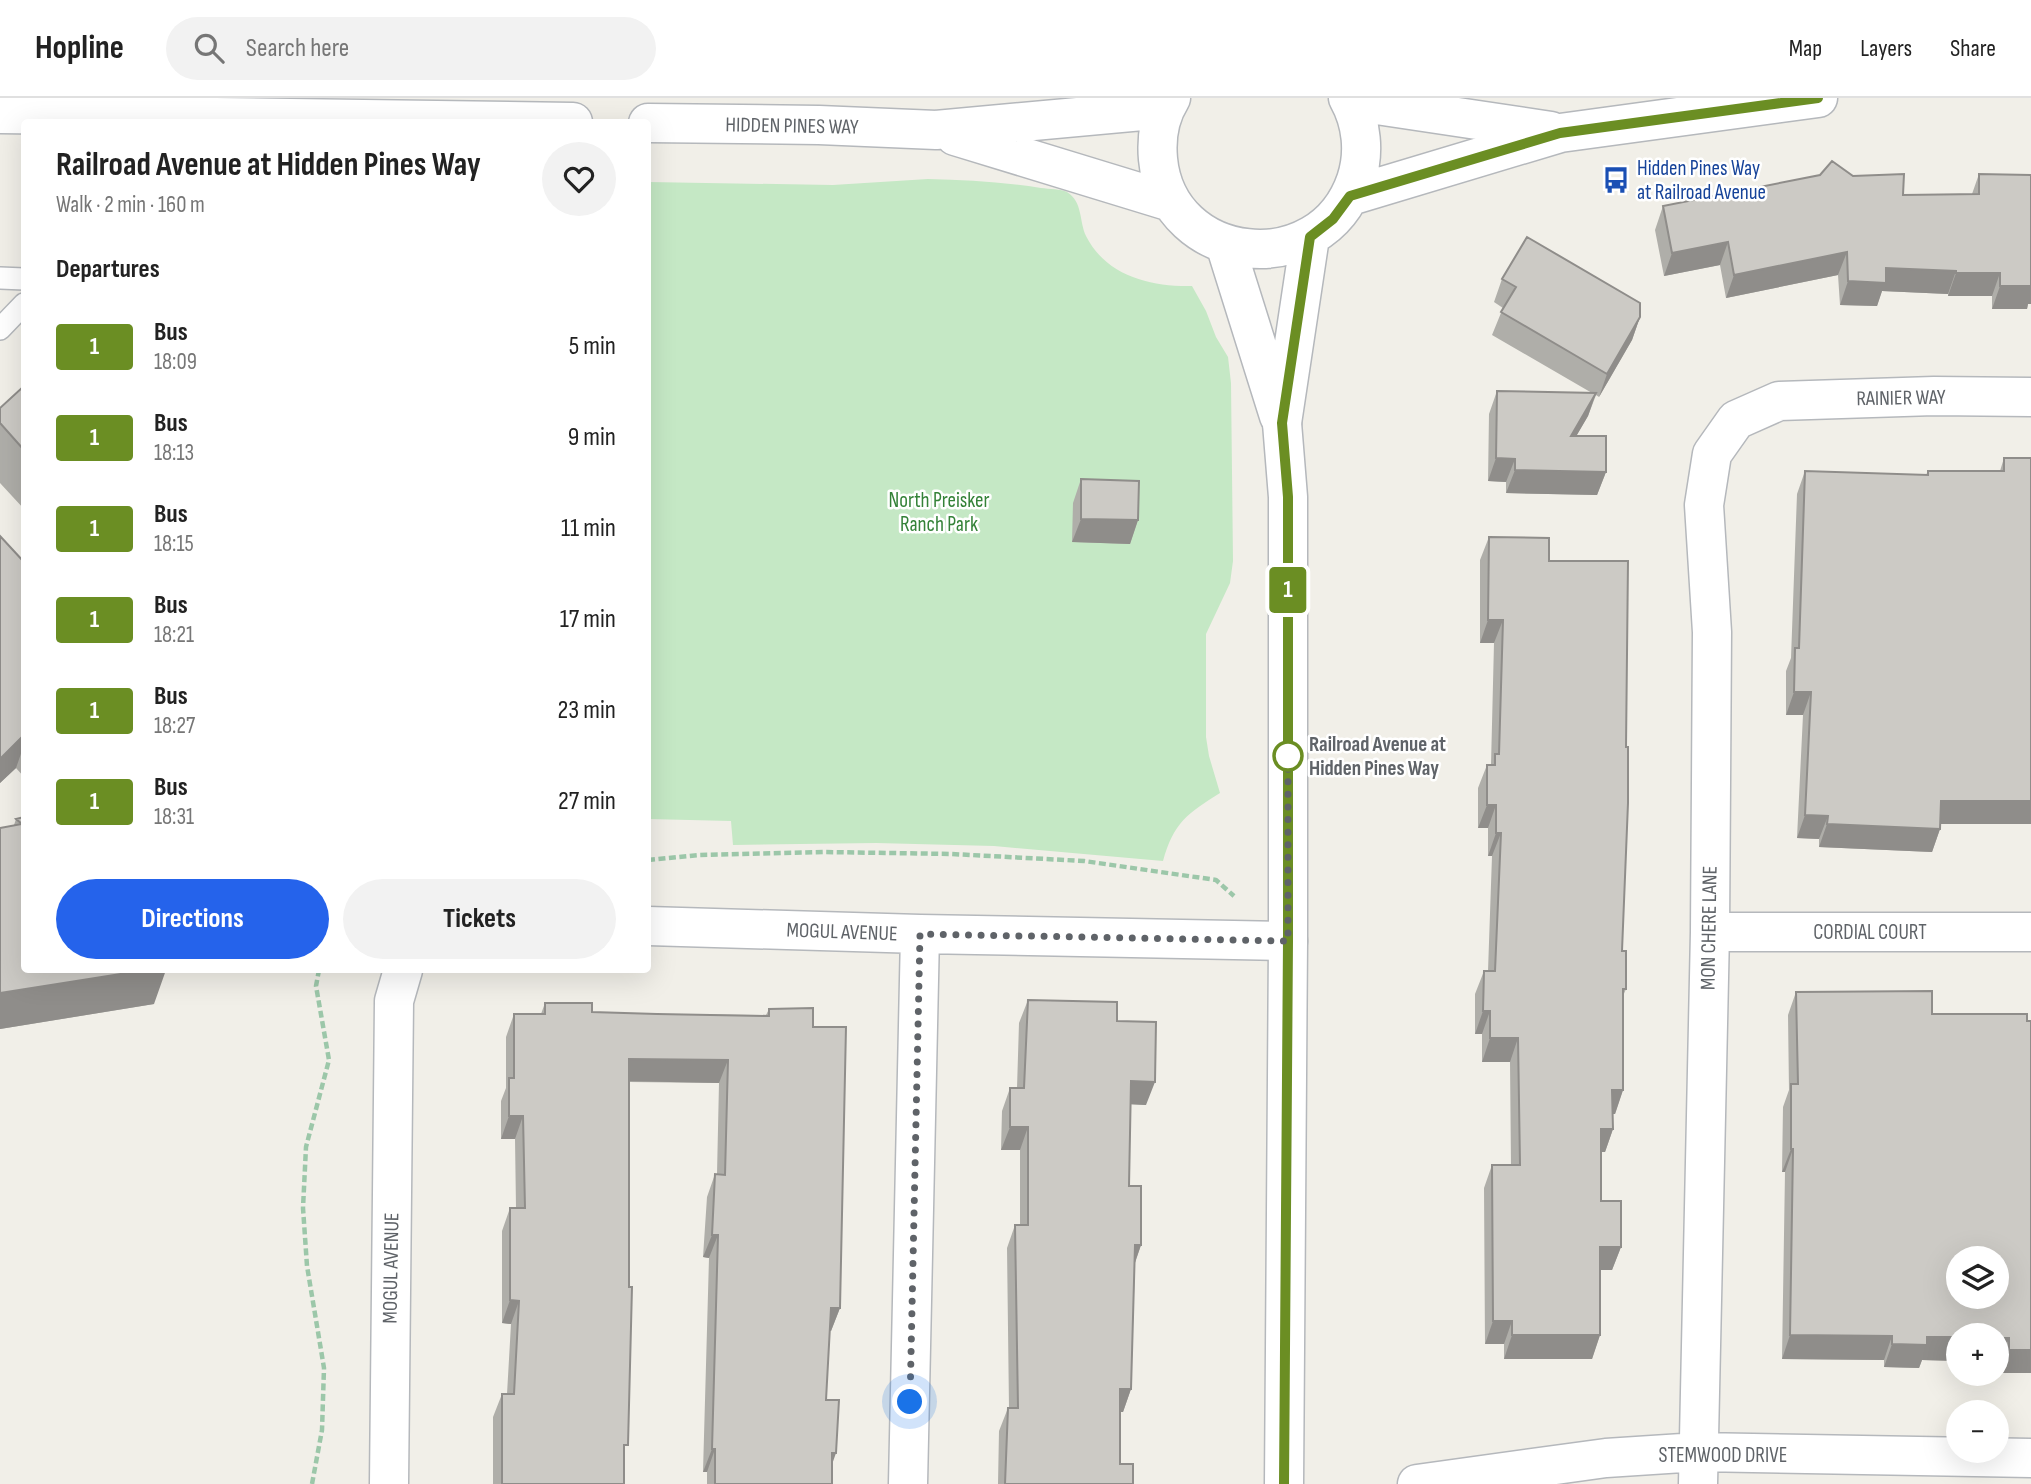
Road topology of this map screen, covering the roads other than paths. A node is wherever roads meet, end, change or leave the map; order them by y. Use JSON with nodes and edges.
{"nodes":[{"id":1,"x":1818,"y":98,"type":"edge"},
{"id":2,"x":1349,"y":100,"type":"edge"},
{"id":3,"x":1167,"y":104,"type":"edge"},
{"id":4,"x":0,"y":114,"type":"edge"},
{"id":5,"x":224,"y":114,"type":"edge"},
{"id":6,"x":442,"y":119,"type":"edge"},
{"id":7,"x":651,"y":123,"type":"edge"},
{"id":8,"x":936,"y":130,"type":"junction"},
{"id":9,"x":1560,"y":133,"type":"junction"},
{"id":10,"x":1350,"y":196,"type":"junction"},
{"id":11,"x":1171,"y":202,"type":"junction"},
{"id":12,"x":1310,"y":237,"type":"junction"},
{"id":13,"x":1225,"y":244,"type":"junction"},
{"id":14,"x":0,"y":278,"type":"edge"},
{"id":15,"x":21,"y":279,"type":"edge"},
{"id":16,"x":21,"y":307,"type":"edge"},
{"id":17,"x":0,"y":329,"type":"edge"},
{"id":18,"x":2031,"y":397,"type":"edge"},
{"id":19,"x":1772,"y":404,"type":"joint"},
{"id":20,"x":1282,"y":423,"type":"junction"},
{"id":21,"x":651,"y":926,"type":"edge"},
{"id":22,"x":1710,"y":932,"type":"junction"},
{"id":23,"x":2031,"y":932,"type":"edge"},
{"id":24,"x":920,"y":934,"type":"junction"},
{"id":25,"x":1288,"y":941,"type":"junction"},
{"id":26,"x":402,"y":973,"type":"edge"},
{"id":27,"x":2031,"y":1458,"type":"edge"},
{"id":28,"x":1698,"y":1468,"type":"edge"},
{"id":29,"x":389,"y":1484,"type":"edge"},
{"id":30,"x":908,"y":1484,"type":"edge"},
{"id":31,"x":1284,"y":1484,"type":"edge"},
{"id":32,"x":1417,"y":1484,"type":"edge"}],
"edges":[{"from":1,"to":9,"type":"street"},
{"from":2,"to":9,"type":"street"},
{"from":2,"to":10,"type":"street"},
{"from":3,"to":8,"type":"street","name":"HIDDEN PINES WAY"},
{"from":3,"to":11,"type":"street"},
{"from":4,"to":5,"type":"street"},
{"from":5,"to":6,"type":"street"},
{"from":7,"to":8,"type":"street","name":"HIDDEN PINES WAY"},
{"from":8,"to":11,"type":"street","name":"HIDDEN PINES WAY"},
{"from":9,"to":10,"type":"street"},
{"from":10,"to":12,"type":"street"},
{"from":11,"to":13,"type":"street"},
{"from":12,"to":13,"type":"street"},
{"from":12,"to":20,"type":"street"},
{"from":13,"to":20,"type":"street"},
{"from":14,"to":15,"type":"lane"},
{"from":16,"to":17,"type":"lane"},
{"from":18,"to":19,"type":"street","name":"RAINIER WAY"},
{"from":19,"to":22,"type":"street","name":"MON CHERE LANE"},
{"from":20,"to":25,"type":"street"},
{"from":21,"to":24,"type":"street","name":"MOGUL AVENUE"},
{"from":22,"to":23,"type":"street","name":"CORDIAL COURT"},
{"from":22,"to":28,"type":"street","name":"MON CHERE LANE"},
{"from":24,"to":25,"type":"street","name":"MOGUL AVENUE"},
{"from":24,"to":30,"type":"street"},
{"from":25,"to":31,"type":"street"},
{"from":26,"to":29,"type":"street","name":"MOGUL AVENUE"},
{"from":27,"to":28,"type":"street","name":"STEMWOOD DRIVE"},
{"from":28,"to":32,"type":"street","name":"STEMWOOD DRIVE"}]}
